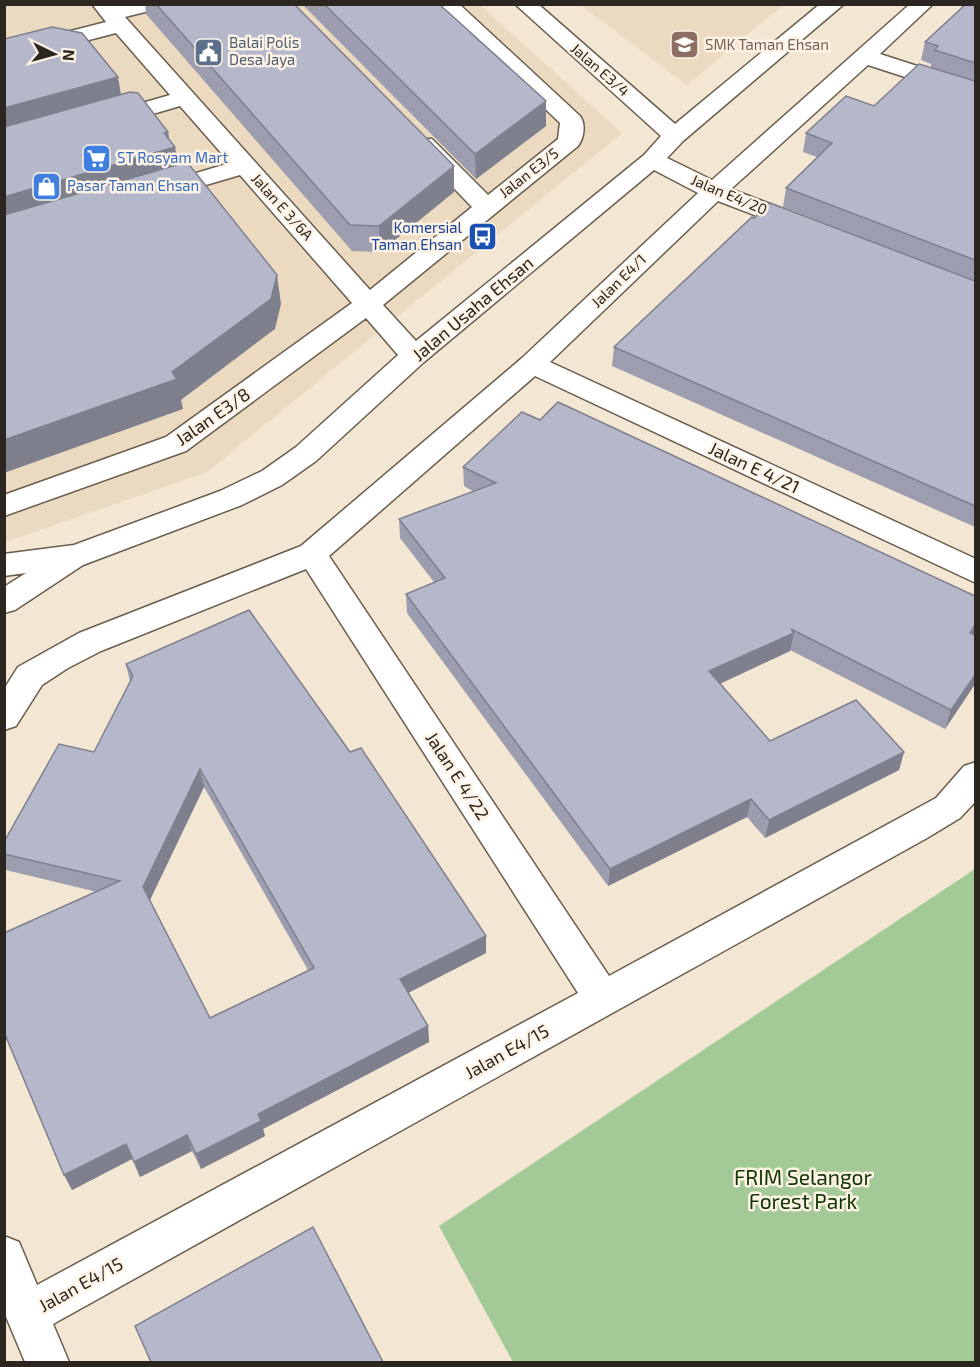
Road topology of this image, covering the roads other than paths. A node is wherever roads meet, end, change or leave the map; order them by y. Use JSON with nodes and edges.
{"nodes":[{"id":1,"x":149,"y":4,"type":"edge"},
{"id":2,"x":446,"y":4,"type":"edge"},
{"id":3,"x":525,"y":4,"type":"edge"},
{"id":4,"x":834,"y":4,"type":"edge"},
{"id":5,"x":923,"y":4,"type":"edge"},
{"id":6,"x":110,"y":14,"type":"edge"},
{"id":7,"x":4,"y":55,"type":"edge"},
{"id":8,"x":866,"y":57,"type":"junction"},
{"id":9,"x":975,"y":93,"type":"edge"},
{"id":10,"x":184,"y":98,"type":"junction"},
{"id":11,"x":83,"y":127,"type":"edge"},
{"id":12,"x":411,"y":131,"type":"edge"},
{"id":13,"x":675,"y":136,"type":"junction"},
{"id":14,"x":652,"y":160,"type":"junction"},
{"id":15,"x":245,"y":166,"type":"junction"},
{"id":16,"x":714,"y":191,"type":"junction"},
{"id":17,"x":131,"y":201,"type":"edge"},
{"id":18,"x":486,"y":207,"type":"junction"},
{"id":19,"x":830,"y":236,"type":"edge"},
{"id":20,"x":368,"y":304,"type":"junction"},
{"id":21,"x":414,"y":356,"type":"junction"},
{"id":22,"x":532,"y":364,"type":"junction"},
{"id":23,"x":4,"y":506,"type":"edge"},
{"id":24,"x":312,"y":554,"type":"junction"},
{"id":25,"x":77,"y":556,"type":"junction"},
{"id":26,"x":4,"y":565,"type":"edge"},
{"id":27,"x":975,"y":572,"type":"edge"},
{"id":28,"x":4,"y":602,"type":"edge"},
{"id":29,"x":4,"y":717,"type":"edge"},
{"id":30,"x":975,"y":776,"type":"edge"},
{"id":31,"x":603,"y":999,"type":"junction"},
{"id":32,"x":4,"y":1257,"type":"edge"},
{"id":33,"x":28,"y":1314,"type":"junction"},
{"id":34,"x":47,"y":1362,"type":"edge"}],
"edges":[{"from":1,"to":6,"type":"street"},
{"from":2,"to":18,"type":"street","name":"Jalan E3/5"},
{"from":3,"to":13,"type":"street","name":"Jalan E3/4"},
{"from":4,"to":13,"type":"street","name":"Jalan Usaha Ehsan"},
{"from":5,"to":8,"type":"street","name":"Jalan E4/1"},
{"from":6,"to":7,"type":"street"},
{"from":6,"to":10,"type":"street","name":"Jalan E 3/6A"},
{"from":8,"to":9,"type":"street"},
{"from":8,"to":16,"type":"street","name":"Jalan E4/1"},
{"from":10,"to":11,"type":"street"},
{"from":10,"to":15,"type":"street","name":"Jalan E 3/6A"},
{"from":12,"to":18,"type":"street"},
{"from":13,"to":14,"type":"street","name":"Jalan Usaha Ehsan"},
{"from":14,"to":16,"type":"street","name":"Jalan E4/20"},
{"from":14,"to":21,"type":"street","name":"Jalan Usaha Ehsan"},
{"from":15,"to":17,"type":"street"},
{"from":15,"to":20,"type":"street","name":"Jalan E 3/6A"},
{"from":16,"to":19,"type":"street","name":"Jalan E4/20"},
{"from":16,"to":22,"type":"street","name":"Jalan E4/1"},
{"from":18,"to":20,"type":"street","name":"Jalan E3/5"},
{"from":20,"to":21,"type":"street","name":"Jalan E 3/6A"},
{"from":20,"to":23,"type":"street","name":"Jalan E3/8"},
{"from":21,"to":25,"type":"street","name":"Jalan Usaha Ehsan"},
{"from":22,"to":24,"type":"street","name":"Jalan E4/1"},
{"from":22,"to":27,"type":"street","name":"Jalan E 4/21"},
{"from":24,"to":29,"type":"street","name":"Jalan E4/1"},
{"from":24,"to":31,"type":"street","name":"Jalan E 4/22"},
{"from":25,"to":26,"type":"street","name":"Jalan Usaha Ehsan"},
{"from":25,"to":28,"type":"street","name":"Jalan Usaha Ehsan"},
{"from":30,"to":31,"type":"street","name":"Jalan E4/15"},
{"from":31,"to":33,"type":"street","name":"Jalan E4/15"},
{"from":32,"to":33,"type":"street"},
{"from":33,"to":34,"type":"street"}]}
